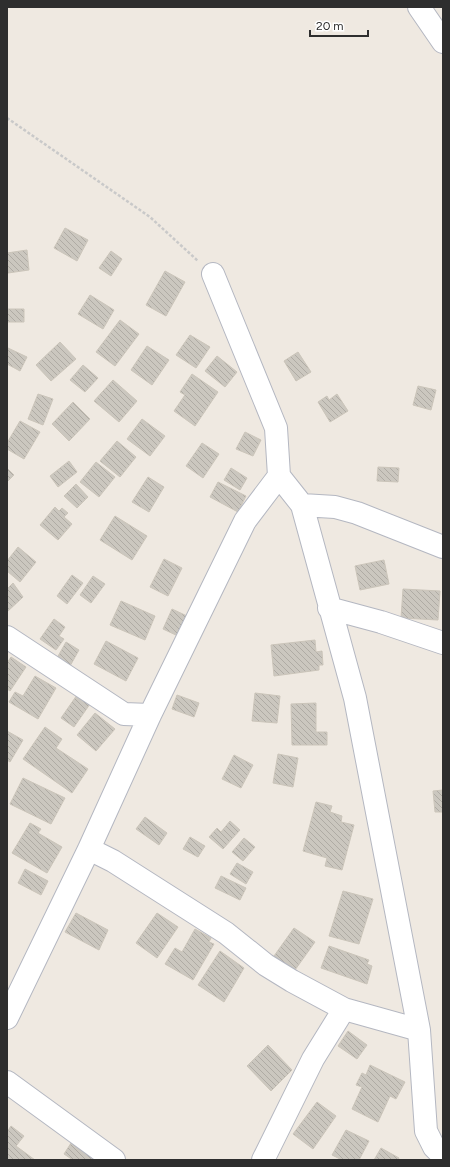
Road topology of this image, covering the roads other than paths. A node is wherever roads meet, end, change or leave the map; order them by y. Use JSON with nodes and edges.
{"nodes":[{"id":1,"x":420,"y":7,"type":"edge"},
{"id":2,"x":443,"y":42,"type":"edge"},
{"id":3,"x":213,"y":274,"type":"road end"},
{"id":4,"x":279,"y":476,"type":"junction"},
{"id":5,"x":302,"y":506,"type":"junction"},
{"id":6,"x":443,"y":547,"type":"edge"},
{"id":7,"x":329,"y":608,"type":"junction"},
{"id":8,"x":7,"y":637,"type":"edge"},
{"id":9,"x":443,"y":643,"type":"edge"},
{"id":10,"x":150,"y":715,"type":"junction"},
{"id":11,"x":89,"y":848,"type":"junction"},
{"id":12,"x":344,"y":1009,"type":"junction"},
{"id":13,"x":7,"y":1018,"type":"edge"},
{"id":14,"x":419,"y":1030,"type":"junction"},
{"id":15,"x":7,"y":1082,"type":"edge"},
{"id":16,"x":443,"y":1156,"type":"edge"},
{"id":17,"x":114,"y":1160,"type":"edge"},
{"id":18,"x":263,"y":1160,"type":"edge"}],
"edges":[{"from":1,"to":2,"type":"street"},
{"from":3,"to":4,"type":"street"},
{"from":4,"to":5,"type":"street"},
{"from":4,"to":10,"type":"street"},
{"from":5,"to":6,"type":"street"},
{"from":5,"to":7,"type":"street"},
{"from":7,"to":9,"type":"street"},
{"from":7,"to":14,"type":"street"},
{"from":8,"to":10,"type":"street"},
{"from":10,"to":11,"type":"street"},
{"from":11,"to":12,"type":"street"},
{"from":11,"to":13,"type":"street"},
{"from":12,"to":14,"type":"street"},
{"from":12,"to":18,"type":"street"},
{"from":14,"to":16,"type":"street"},
{"from":15,"to":17,"type":"street"}]}
